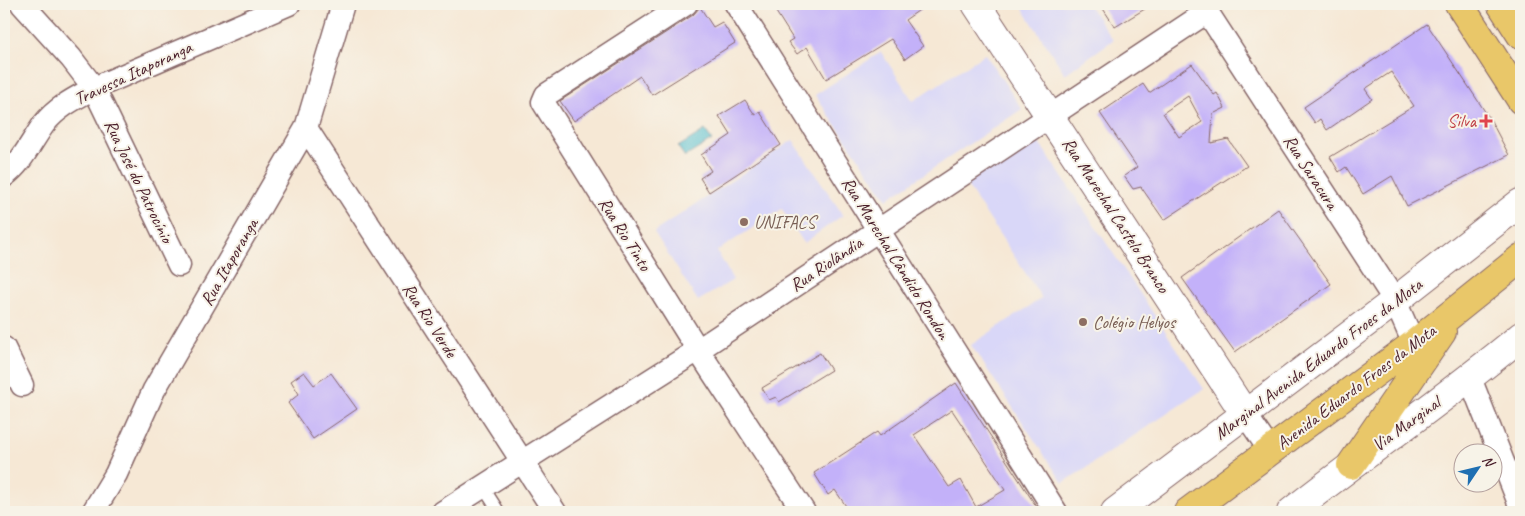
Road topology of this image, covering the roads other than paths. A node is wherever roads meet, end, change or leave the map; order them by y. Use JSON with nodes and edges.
{"nodes":[{"id":1,"x":22,"y":4,"type":"edge"},
{"id":2,"x":343,"y":4,"type":"edge"},
{"id":3,"x":686,"y":4,"type":"edge"},
{"id":4,"x":736,"y":4,"type":"edge"},
{"id":5,"x":976,"y":4,"type":"edge"},
{"id":6,"x":1459,"y":4,"type":"edge"},
{"id":7,"x":1501,"y":4,"type":"edge"},
{"id":8,"x":282,"y":5,"type":"edge"},
{"id":9,"x":1205,"y":8,"type":"edge"},
{"id":10,"x":1521,"y":35,"type":"edge"},
{"id":11,"x":94,"y":88,"type":"junction"},
{"id":12,"x":1521,"y":100,"type":"edge"},
{"id":13,"x":1052,"y":116,"type":"junction"},
{"id":14,"x":306,"y":128,"type":"junction"},
{"id":15,"x":4,"y":176,"type":"edge"},
{"id":16,"x":1520,"y":203,"type":"dead end"},
{"id":17,"x":879,"y":229,"type":"junction"},
{"id":18,"x":1519,"y":258,"type":"edge"},
{"id":19,"x":179,"y":265,"type":"dead end"},
{"id":20,"x":1394,"y":302,"type":"junction"},
{"id":21,"x":1456,"y":311,"type":"junction"},
{"id":22,"x":1521,"y":336,"type":"edge"},
{"id":23,"x":1414,"y":344,"type":"junction"},
{"id":24,"x":4,"y":348,"type":"edge"},
{"id":25,"x":698,"y":350,"type":"junction"},
{"id":26,"x":1470,"y":378,"type":"junction"},
{"id":27,"x":22,"y":385,"type":"dead end"},
{"id":28,"x":1245,"y":414,"type":"junction"},
{"id":29,"x":1270,"y":452,"type":"junction"},
{"id":30,"x":522,"y":462,"type":"junction"},
{"id":31,"x":1351,"y":464,"type":"junction"},
{"id":32,"x":483,"y":487,"type":"junction"},
{"id":33,"x":1521,"y":508,"type":"edge"},
{"id":34,"x":93,"y":512,"type":"edge"},
{"id":35,"x":443,"y":512,"type":"edge"},
{"id":36,"x":499,"y":512,"type":"edge"},
{"id":37,"x":555,"y":512,"type":"edge"},
{"id":38,"x":804,"y":512,"type":"edge"},
{"id":39,"x":1056,"y":512,"type":"edge"},
{"id":40,"x":1115,"y":512,"type":"edge"},
{"id":41,"x":1188,"y":512,"type":"edge"},
{"id":42,"x":1291,"y":512,"type":"edge"}],
"edges":[{"from":1,"to":11,"type":"street","name":"Rua José do Patrocínio"},
{"from":2,"to":14,"type":"street","name":"Rua Itaporanga"},
{"from":3,"to":25,"type":"street","name":"Rua Rio Tinto"},
{"from":4,"to":17,"type":"street","name":"Rua Marechal Cândido Rondon"},
{"from":5,"to":13,"type":"street","name":"Rua Marechal Castelo Branco"},
{"from":6,"to":12,"type":"main road"},
{"from":7,"to":10,"type":"main road"},
{"from":8,"to":11,"type":"street","name":"Travessa Itaporanga"},
{"from":9,"to":13,"type":"street","name":"Rua Riolândia"},
{"from":9,"to":20,"type":"street","name":"Rua Saracura"},
{"from":11,"to":15,"type":"street","name":"Travessa Itaporanga"},
{"from":11,"to":19,"type":"street","name":"Rua José do Patrocínio"},
{"from":13,"to":17,"type":"street","name":"Rua Riolândia"},
{"from":13,"to":28,"type":"street","name":"Rua Marechal Castelo Branco"},
{"from":14,"to":30,"type":"street","name":"Rua Rio Verde"},
{"from":14,"to":34,"type":"street","name":"Rua Itaporanga"},
{"from":16,"to":20,"type":"street","name":"Marginal Avenida Eduardo Froes da Mota"},
{"from":17,"to":25,"type":"street","name":"Rua Riolândia"},
{"from":17,"to":39,"type":"street","name":"Rua Marechal Cândido Rondon"},
{"from":18,"to":21,"type":"main road","name":"Avenida Eduardo Froes da Mota"},
{"from":20,"to":23,"type":"street","name":"Rua Saracura"},
{"from":20,"to":28,"type":"street","name":"Marginal Avenida Eduardo Froes da Mota"},
{"from":21,"to":23,"type":"main road","name":"Avenida Eduardo Froes da Mota"},
{"from":21,"to":31,"type":"main road"},
{"from":22,"to":26,"type":"street","name":"Via Marginal"},
{"from":23,"to":29,"type":"main road","name":"Avenida Eduardo Froes da Mota"},
{"from":24,"to":27,"type":"street"},
{"from":25,"to":30,"type":"street","name":"Rua Riolândia"},
{"from":25,"to":38,"type":"street","name":"Rua Rio Tinto"},
{"from":26,"to":31,"type":"street","name":"Via Marginal"},
{"from":26,"to":33,"type":"street"},
{"from":28,"to":29,"type":"street","name":"Rua Marechal Castelo Branco"},
{"from":28,"to":40,"type":"street","name":"Marginal Avenida Eduardo Froes da Mota"},
{"from":29,"to":41,"type":"main road","name":"Avenida Eduardo Froes da Mota"},
{"from":30,"to":32,"type":"street","name":"Rua Riolândia"},
{"from":30,"to":37,"type":"street","name":"Rua Rio Verde"},
{"from":31,"to":42,"type":"street","name":"Via Marginal"},
{"from":32,"to":35,"type":"street","name":"Rua Riolândia"},
{"from":32,"to":36,"type":"lane"}]}
